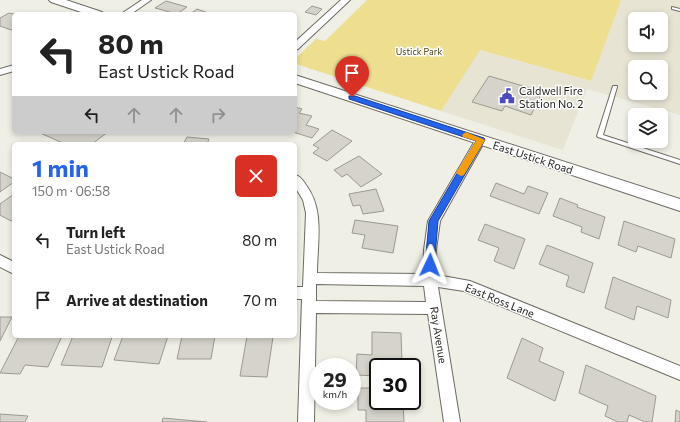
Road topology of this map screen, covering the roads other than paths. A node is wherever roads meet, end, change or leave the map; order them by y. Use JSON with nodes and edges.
{"nodes":[{"id":1,"x":56,"y":0,"type":"edge"},
{"id":2,"x":147,"y":0,"type":"edge"},
{"id":3,"x":346,"y":0,"type":"edge"},
{"id":4,"x":673,"y":8,"type":"dead end"},
{"id":5,"x":680,"y":10,"type":"edge"},
{"id":6,"x":92,"y":12,"type":"edge"},
{"id":7,"x":128,"y":12,"type":"edge"},
{"id":8,"x":297,"y":45,"type":"edge"},
{"id":9,"x":12,"y":69,"type":"edge"},
{"id":10,"x":0,"y":72,"type":"edge"},
{"id":11,"x":297,"y":79,"type":"edge"},
{"id":12,"x":615,"y":87,"type":"dead end"},
{"id":13,"x":481,"y":140,"type":"junction"},
{"id":14,"x":680,"y":162,"type":"edge"},
{"id":15,"x":297,"y":181,"type":"edge"},
{"id":16,"x":680,"y":205,"type":"edge"},
{"id":17,"x":0,"y":260,"type":"edge"},
{"id":18,"x":12,"y":268,"type":"edge"},
{"id":19,"x":430,"y":280,"type":"junction"},
{"id":20,"x":307,"y":292,"type":"edge"},
{"id":21,"x":435,"y":308,"type":"junction"},
{"id":22,"x":680,"y":373,"type":"edge"},
{"id":23,"x":306,"y":422,"type":"edge"},
{"id":24,"x":452,"y":422,"type":"edge"}],
"edges":[{"from":1,"to":6,"type":"main road"},
{"from":2,"to":7,"type":"street"},
{"from":3,"to":8,"type":"street"},
{"from":4,"to":5,"type":"lane"},
{"from":9,"to":10,"type":"street"},
{"from":11,"to":13,"type":"main road","name":"East Ustick Road"},
{"from":12,"to":14,"type":"lane"},
{"from":13,"to":16,"type":"main road","name":"East Ustick Road"},
{"from":13,"to":19,"type":"street","name":"Ray Avenue"},
{"from":15,"to":20,"type":"street"},
{"from":17,"to":18,"type":"street"},
{"from":19,"to":20,"type":"street","name":"East Ross Lane"},
{"from":19,"to":21,"type":"street","name":"Ray Avenue"},
{"from":19,"to":22,"type":"street","name":"East Ross Lane"},
{"from":20,"to":21,"type":"street"},
{"from":20,"to":23,"type":"street"},
{"from":21,"to":24,"type":"street","name":"Ray Avenue"}]}
